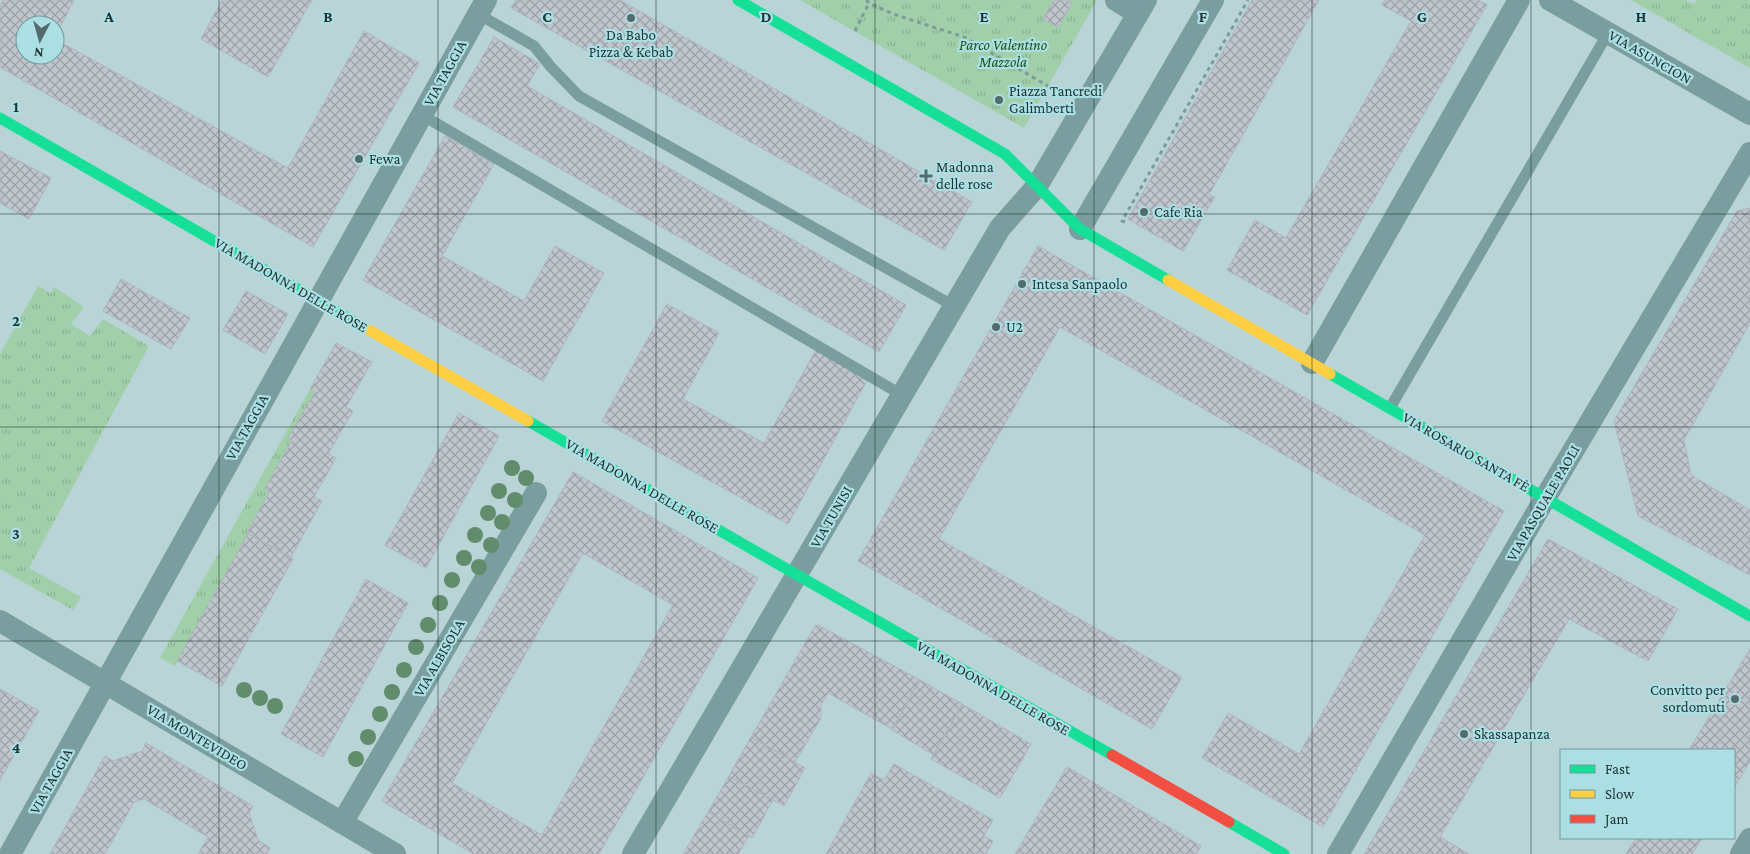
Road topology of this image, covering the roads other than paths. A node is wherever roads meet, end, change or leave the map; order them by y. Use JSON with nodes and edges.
{"nodes":[{"id":1,"x":738,"y":0,"type":"edge"},
{"id":2,"x":1116,"y":0,"type":"edge"},
{"id":3,"x":1212,"y":0,"type":"edge"},
{"id":4,"x":1519,"y":0,"type":"edge"},
{"id":5,"x":1550,"y":0,"type":"edge"},
{"id":6,"x":482,"y":7,"type":"edge"},
{"id":7,"x":1142,"y":7,"type":"edge"},
{"id":8,"x":1608,"y":33,"type":"junction"},
{"id":9,"x":422,"y":114,"type":"junction"},
{"id":10,"x":1750,"y":114,"type":"edge"},
{"id":11,"x":0,"y":118,"type":"edge"},
{"id":12,"x":1750,"y":153,"type":"edge"},
{"id":13,"x":1037,"y":186,"type":"junction"},
{"id":14,"x":1080,"y":229,"type":"junction"},
{"id":15,"x":318,"y":301,"type":"junction"},
{"id":16,"x":954,"y":306,"type":"junction"},
{"id":17,"x":1312,"y":363,"type":"junction"},
{"id":18,"x":902,"y":395,"type":"junction"},
{"id":19,"x":1390,"y":408,"type":"junction"},
{"id":20,"x":536,"y":493,"type":"dead end"},
{"id":21,"x":1546,"y":498,"type":"junction"},
{"id":22,"x":797,"y":575,"type":"junction"},
{"id":23,"x":1750,"y":616,"type":"edge"},
{"id":24,"x":0,"y":621,"type":"edge"},
{"id":25,"x":104,"y":683,"type":"junction"},
{"id":26,"x":342,"y":823,"type":"junction"},
{"id":27,"x":1750,"y":839,"type":"edge"},
{"id":28,"x":10,"y":854,"type":"edge"},
{"id":29,"x":395,"y":854,"type":"edge"},
{"id":30,"x":633,"y":854,"type":"edge"},
{"id":31,"x":1284,"y":854,"type":"edge"},
{"id":32,"x":1338,"y":854,"type":"edge"},
{"id":33,"x":1741,"y":854,"type":"edge"}],
"edges":[{"from":1,"to":13,"type":"street"},
{"from":2,"to":7,"type":"street"},
{"from":3,"to":14,"type":"street"},
{"from":4,"to":17,"type":"street"},
{"from":5,"to":8,"type":"street","name":"VIA ASUNCION"},
{"from":6,"to":9,"type":"street","name":"VIA TAGGIA"},
{"from":6,"to":16,"type":"lane"},
{"from":7,"to":13,"type":"street"},
{"from":8,"to":10,"type":"street","name":"VIA ASUNCION"},
{"from":8,"to":19,"type":"lane"},
{"from":9,"to":15,"type":"street","name":"VIA TAGGIA"},
{"from":9,"to":18,"type":"lane"},
{"from":11,"to":15,"type":"street","name":"VIA MADONNA DELLE ROSE"},
{"from":12,"to":21,"type":"street","name":"VIA PASQUALE PAOLI"},
{"from":13,"to":14,"type":"street","name":"VIA ROSARIO SANTA FÈ"},
{"from":13,"to":16,"type":"street","name":"VIA TUNISI"},
{"from":14,"to":17,"type":"street","name":"VIA ROSARIO SANTA FÈ"},
{"from":15,"to":22,"type":"street","name":"VIA MADONNA DELLE ROSE"},
{"from":15,"to":25,"type":"street","name":"VIA TAGGIA"},
{"from":16,"to":18,"type":"street","name":"VIA TUNISI"},
{"from":17,"to":19,"type":"street","name":"VIA ROSARIO SANTA FÈ"},
{"from":18,"to":22,"type":"street","name":"VIA TUNISI"},
{"from":19,"to":21,"type":"street","name":"VIA ROSARIO SANTA FÈ"},
{"from":20,"to":26,"type":"street","name":"VIA ALBISOLA"},
{"from":21,"to":23,"type":"street","name":"VIA ROSARIO SANTA FÈ"},
{"from":21,"to":32,"type":"street","name":"VIA PASQUALE PAOLI"},
{"from":22,"to":30,"type":"street","name":"VIA TUNISI"},
{"from":22,"to":31,"type":"street","name":"VIA MADONNA DELLE ROSE"},
{"from":24,"to":25,"type":"street","name":"VIA MONTEVIDEO"},
{"from":25,"to":26,"type":"street","name":"VIA MONTEVIDEO"},
{"from":25,"to":28,"type":"street","name":"VIA TAGGIA"},
{"from":26,"to":29,"type":"street","name":"VIA MONTEVIDEO"},
{"from":27,"to":33,"type":"street"}]}
